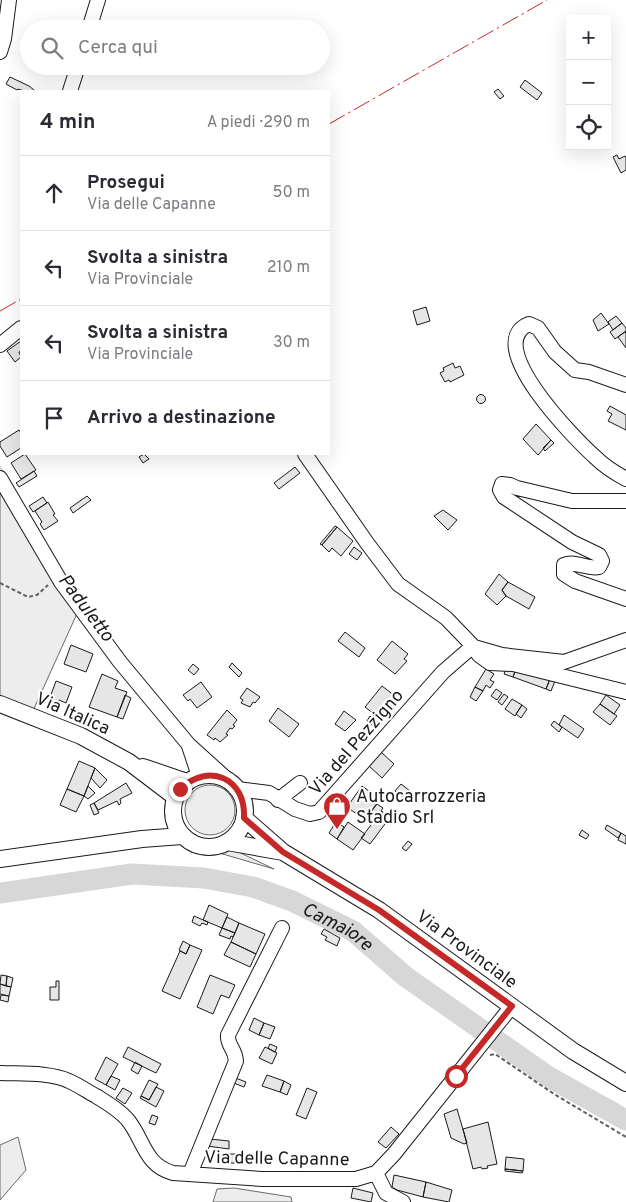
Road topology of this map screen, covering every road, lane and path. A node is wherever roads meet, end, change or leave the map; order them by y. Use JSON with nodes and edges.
{"nodes":[{"id":1,"x":9,"y":0,"type":"edge"},
{"id":2,"x":98,"y":0,"type":"edge"},
{"id":3,"x":92,"y":20,"type":"edge"},
{"id":4,"x":0,"y":52,"type":"edge"},
{"id":5,"x":75,"y":75,"type":"edge"},
{"id":6,"x":70,"y":90,"type":"edge"},
{"id":7,"x":20,"y":329,"type":"edge"},
{"id":8,"x":0,"y":345,"type":"edge"},
{"id":9,"x":626,"y":385,"type":"edge"},
{"id":10,"x":306,"y":455,"type":"edge"},
{"id":11,"x":0,"y":478,"type":"edge"},
{"id":12,"x":626,"y":479,"type":"edge"},
{"id":13,"x":626,"y":501,"type":"edge"},
{"id":14,"x":57,"y":576,"type":"junction"},
{"id":15,"x":0,"y":583,"type":"edge"},
{"id":16,"x":626,"y":599,"type":"edge"},
{"id":17,"x":626,"y":640,"type":"edge"},
{"id":18,"x":473,"y":646,"type":"junction"},
{"id":19,"x":626,"y":692,"type":"edge"},
{"id":20,"x":0,"y":704,"type":"edge"},
{"id":21,"x":188,"y":745,"type":"junction"},
{"id":22,"x":129,"y":762,"type":"junction"},
{"id":23,"x":193,"y":779,"type":"junction"},
{"id":24,"x":300,"y":783,"type":"dead end"},
{"id":25,"x":240,"y":791,"type":"junction"},
{"id":26,"x":175,"y":797,"type":"junction"},
{"id":27,"x":278,"y":800,"type":"junction"},
{"id":28,"x":244,"y":818,"type":"junction"},
{"id":29,"x":174,"y":820,"type":"junction"},
{"id":30,"x":182,"y":836,"type":"junction"},
{"id":31,"x":142,"y":838,"type":"junction"},
{"id":32,"x":227,"y":842,"type":"junction"},
{"id":33,"x":283,"y":852,"type":"junction"},
{"id":34,"x":0,"y":859,"type":"edge"},
{"id":35,"x":282,"y":928,"type":"dead end"},
{"id":36,"x":512,"y":1006,"type":"junction"},
{"id":37,"x":481,"y":1054,"type":"junction"},
{"id":38,"x":0,"y":1073,"type":"edge"},
{"id":39,"x":626,"y":1083,"type":"edge"},
{"id":40,"x":626,"y":1137,"type":"edge"},
{"id":41,"x":376,"y":1173,"type":"junction"},
{"id":42,"x":190,"y":1174,"type":"junction"},
{"id":43,"x":403,"y":1202,"type":"edge"}],
"edges":[{"from":1,"to":4,"type":"street"},
{"from":2,"to":3,"type":"street"},
{"from":5,"to":6,"type":"street"},
{"from":7,"to":8,"type":"street"},
{"from":9,"to":12,"type":"street"},
{"from":10,"to":18,"type":"street"},
{"from":11,"to":14,"type":"street"},
{"from":13,"to":16,"type":"street"},
{"from":14,"to":15,"type":"path"},
{"from":14,"to":21,"type":"street"},
{"from":17,"to":18,"type":"street"},
{"from":18,"to":19,"type":"street"},
{"from":18,"to":27,"type":"street","name":"Via del Pezzigno"},
{"from":20,"to":22,"type":"main road","name":"Via Italica"},
{"from":21,"to":23,"type":"street"},
{"from":21,"to":25,"type":"street"},
{"from":22,"to":23,"type":"main road","name":"Via Italica"},
{"from":22,"to":26,"type":"main road","name":"Via Italica"},
{"from":23,"to":25,"type":"main road"},
{"from":23,"to":26,"type":"main road"},
{"from":24,"to":27,"type":"street"},
{"from":25,"to":27,"type":"street","name":"Via del Pezzigno"},
{"from":25,"to":28,"type":"main road"},
{"from":26,"to":29,"type":"main road"},
{"from":28,"to":32,"type":"main road"},
{"from":28,"to":33,"type":"main road","name":"Via Provinciale"},
{"from":29,"to":30,"type":"main road"},
{"from":29,"to":31,"type":"main road","name":"Via Provinciale"},
{"from":30,"to":31,"type":"main road","name":"Via Provinciale"},
{"from":30,"to":32,"type":"main road","name":"Via Provinciale"},
{"from":31,"to":34,"type":"main road","name":"Via Provinciale"},
{"from":32,"to":33,"type":"main road","name":"Via Provinciale"},
{"from":33,"to":36,"type":"main road","name":"Via Provinciale"},
{"from":35,"to":42,"type":"street"},
{"from":36,"to":37,"type":"street"},
{"from":36,"to":39,"type":"main road","name":"Via Provinciale"},
{"from":37,"to":40,"type":"path"},
{"from":37,"to":41,"type":"street"},
{"from":38,"to":42,"type":"street","name":"Via delle Capanne"},
{"from":41,"to":42,"type":"street","name":"Via delle Capanne"},
{"from":41,"to":43,"type":"street"}]}
